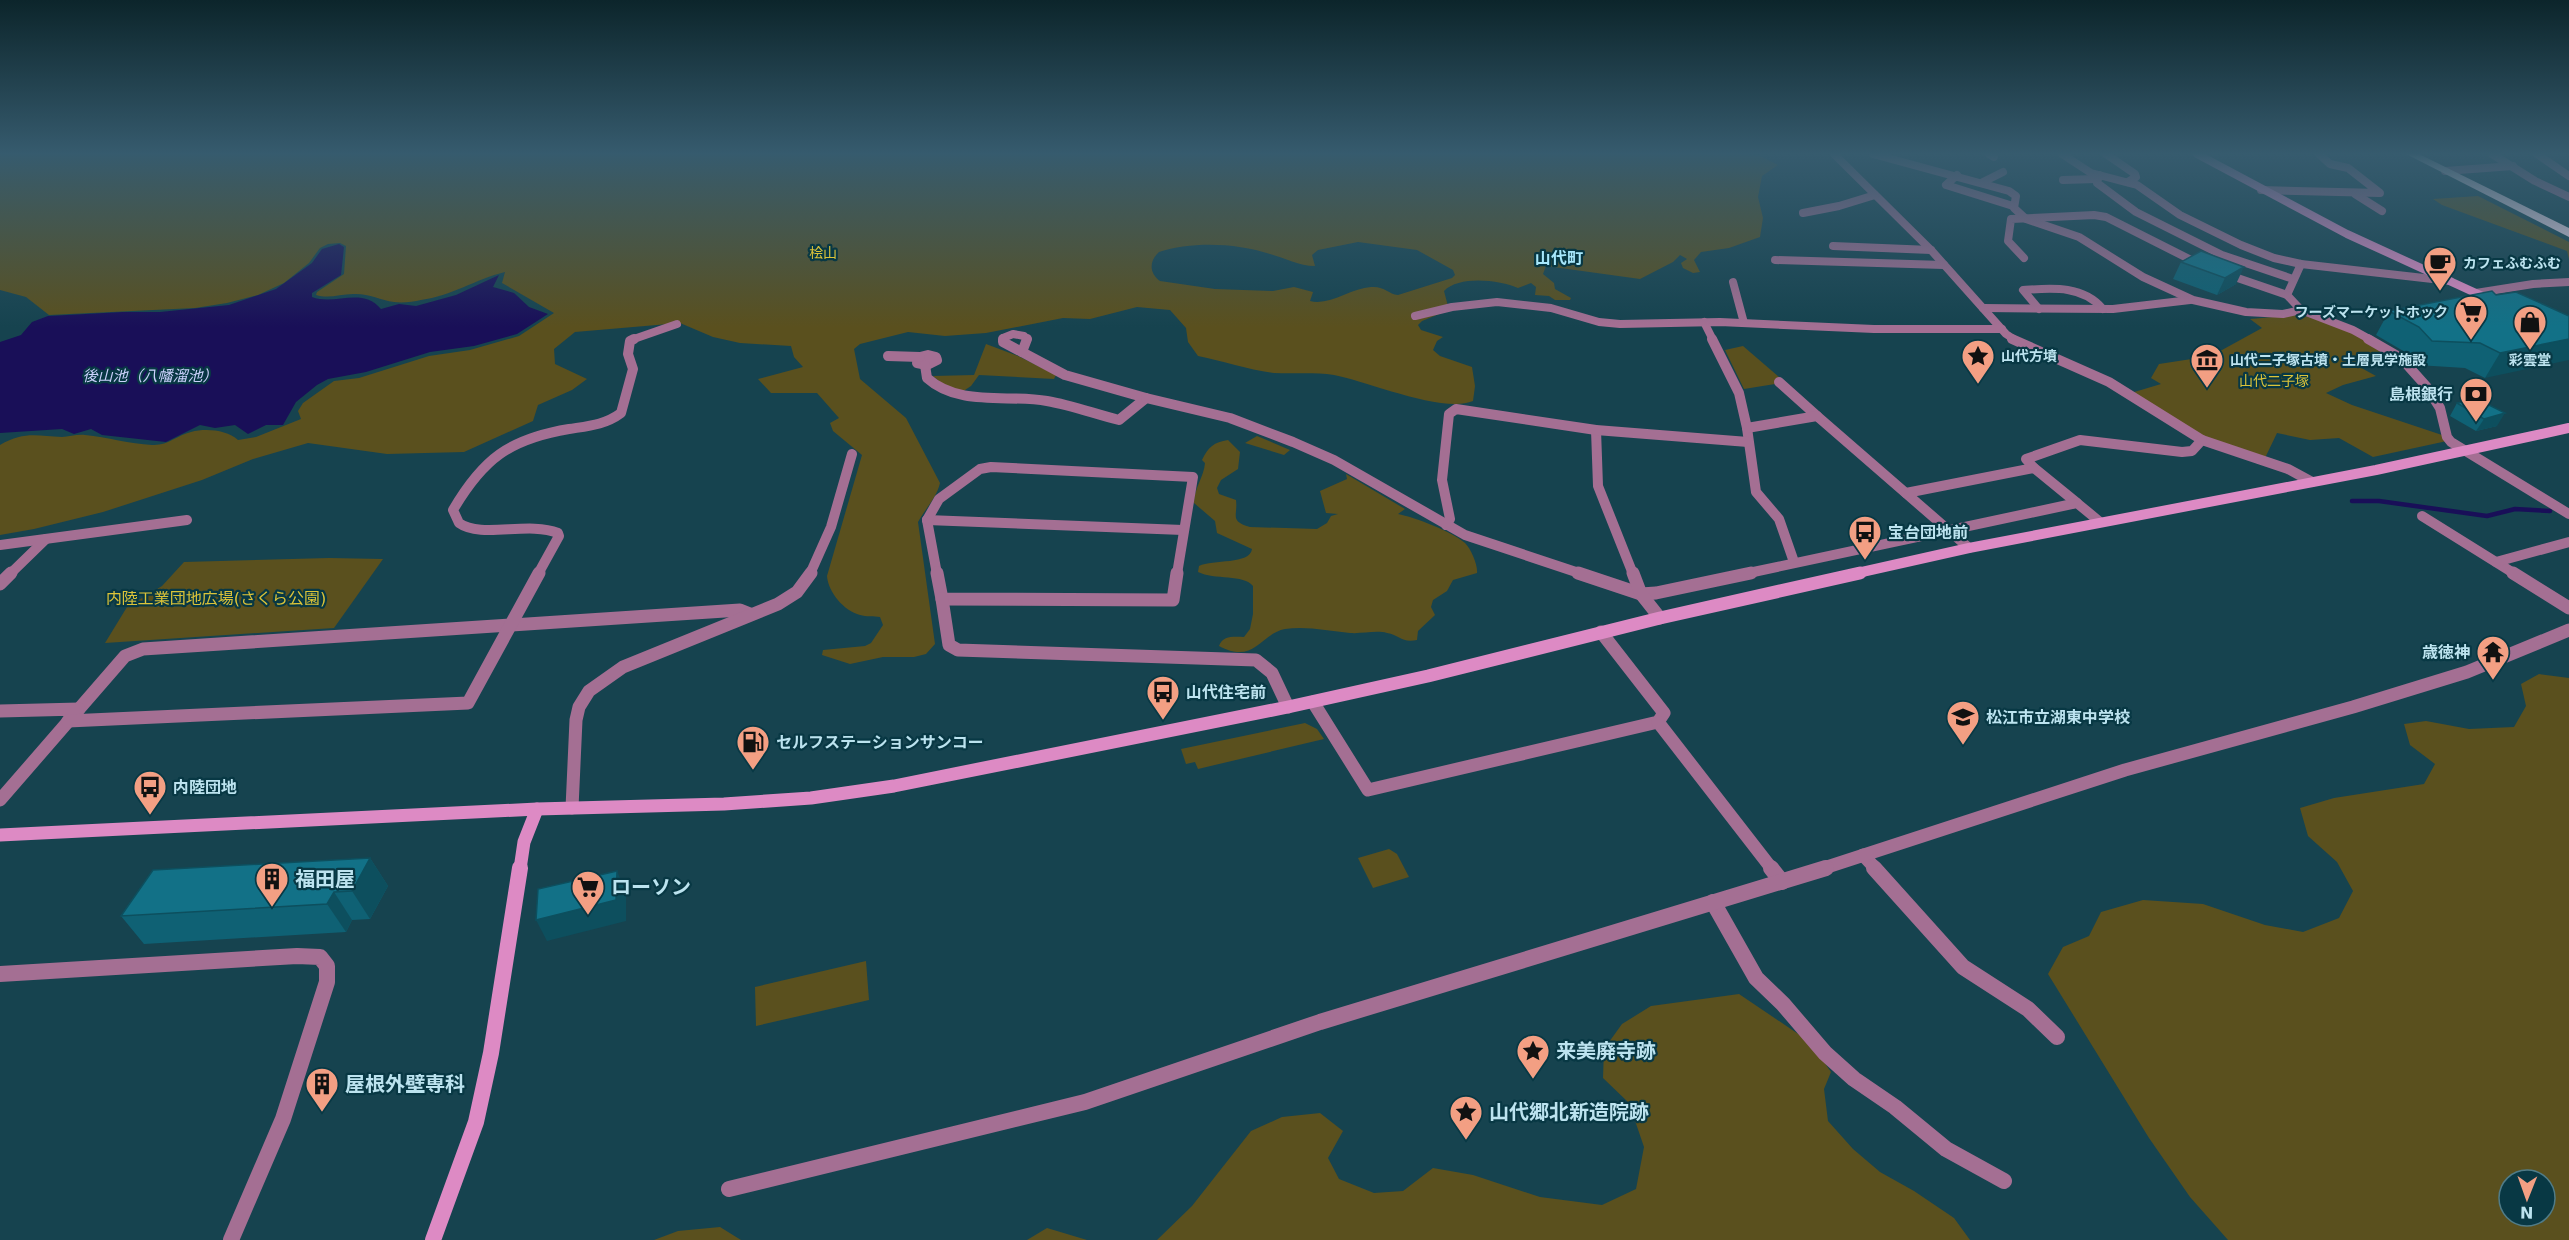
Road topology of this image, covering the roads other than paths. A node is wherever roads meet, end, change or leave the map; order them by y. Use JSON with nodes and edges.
{"nodes":[{"id":1,"x":1809,"y":212,"type":"edge"},
{"id":2,"x":1892,"y":212,"type":"edge"},
{"id":3,"x":2017,"y":212,"type":"edge"},
{"id":4,"x":2136,"y":212,"type":"edge"},
{"id":5,"x":2176,"y":212,"type":"edge"},
{"id":6,"x":2304,"y":212,"type":"edge"},
{"id":7,"x":2527,"y":212,"type":"edge"},
{"id":8,"x":1803,"y":213,"type":"dead end"},
{"id":9,"x":2028,"y":219,"type":"junction"},
{"id":10,"x":2569,"y":233,"type":"edge"},
{"id":11,"x":1833,"y":246,"type":"dead end"},
{"id":12,"x":1931,"y":250,"type":"junction"},
{"id":13,"x":2024,"y":258,"type":"dead end"},
{"id":14,"x":1775,"y":260,"type":"dead end"},
{"id":15,"x":2301,"y":264,"type":"junction"},
{"id":16,"x":1944,"y":265,"type":"junction"},
{"id":17,"x":2206,"y":267,"type":"edge"},
{"id":18,"x":2216,"y":271,"type":"edge"},
{"id":19,"x":2293,"y":279,"type":"junction"},
{"id":20,"x":2450,"y":281,"type":"junction"},
{"id":21,"x":1733,"y":282,"type":"dead end"},
{"id":22,"x":2569,"y":282,"type":"edge"},
{"id":23,"x":2476,"y":293,"type":"junction"},
{"id":24,"x":2287,"y":295,"type":"junction"},
{"id":25,"x":2190,"y":300,"type":"junction"},
{"id":26,"x":2497,"y":303,"type":"edge"},
{"id":27,"x":1983,"y":308,"type":"junction"},
{"id":28,"x":2039,"y":309,"type":"junction"},
{"id":29,"x":2103,"y":309,"type":"junction"},
{"id":30,"x":2301,"y":310,"type":"junction"},
{"id":31,"x":1415,"y":316,"type":"dead end"},
{"id":32,"x":1704,"y":322,"type":"junction"},
{"id":33,"x":1744,"y":323,"type":"junction"},
{"id":34,"x":676,"y":324,"type":"dead end"},
{"id":35,"x":2002,"y":328,"type":"junction"},
{"id":36,"x":1022,"y":352,"type":"dead end"},
{"id":37,"x":888,"y":356,"type":"dead end"},
{"id":38,"x":1779,"y":382,"type":"dead end"},
{"id":39,"x":1146,"y":398,"type":"junction"},
{"id":40,"x":1817,"y":416,"type":"junction"},
{"id":41,"x":1747,"y":428,"type":"junction"},
{"id":42,"x":2569,"y":428,"type":"edge"},
{"id":43,"x":1596,"y":430,"type":"junction"},
{"id":44,"x":2202,"y":440,"type":"junction"},
{"id":45,"x":1748,"y":442,"type":"junction"},
{"id":46,"x":2466,"y":451,"type":"junction"},
{"id":47,"x":852,"y":454,"type":"dead end"},
{"id":48,"x":2034,"y":468,"type":"junction"},
{"id":49,"x":2312,"y":482,"type":"junction"},
{"id":50,"x":1906,"y":493,"type":"junction"},
{"id":51,"x":2077,"y":503,"type":"junction"},
{"id":52,"x":2569,"y":514,"type":"edge"},
{"id":53,"x":2422,"y":516,"type":"dead end"},
{"id":54,"x":187,"y":520,"type":"dead end"},
{"id":55,"x":927,"y":520,"type":"junction"},
{"id":56,"x":2100,"y":522,"type":"junction"},
{"id":57,"x":1446,"y":525,"type":"junction"},
{"id":58,"x":1183,"y":530,"type":"junction"},
{"id":59,"x":1949,"y":530,"type":"junction"},
{"id":60,"x":46,"y":539,"type":"junction"},
{"id":61,"x":2569,"y":542,"type":"edge"},
{"id":62,"x":0,"y":545,"type":"edge"},
{"id":63,"x":1969,"y":548,"type":"junction"},
{"id":64,"x":1794,"y":562,"type":"junction"},
{"id":65,"x":2496,"y":562,"type":"junction"},
{"id":66,"x":0,"y":584,"type":"edge"},
{"id":67,"x":1641,"y":594,"type":"junction"},
{"id":68,"x":942,"y":599,"type":"junction"},
{"id":69,"x":2569,"y":608,"type":"edge"},
{"id":70,"x":750,"y":614,"type":"junction"},
{"id":71,"x":1660,"y":618,"type":"junction"},
{"id":72,"x":513,"y":624,"type":"junction"},
{"id":73,"x":2569,"y":630,"type":"edge"},
{"id":74,"x":1601,"y":632,"type":"junction"},
{"id":75,"x":1313,"y":702,"type":"junction"},
{"id":76,"x":1288,"y":707,"type":"junction"},
{"id":77,"x":79,"y":709,"type":"junction"},
{"id":78,"x":0,"y":711,"type":"edge"},
{"id":79,"x":68,"y":721,"type":"junction"},
{"id":80,"x":1658,"y":722,"type":"junction"},
{"id":81,"x":0,"y":800,"type":"edge"},
{"id":82,"x":572,"y":807,"type":"junction"},
{"id":83,"x":537,"y":809,"type":"junction"},
{"id":84,"x":0,"y":835,"type":"edge"},
{"id":85,"x":1863,"y":855,"type":"junction"},
{"id":86,"x":1782,"y":882,"type":"junction"},
{"id":87,"x":1713,"y":902,"type":"junction"},
{"id":88,"x":0,"y":974,"type":"edge"},
{"id":89,"x":2057,"y":1036,"type":"dead end"},
{"id":90,"x":2004,"y":1181,"type":"dead end"},
{"id":91,"x":729,"y":1189,"type":"dead end"},
{"id":92,"x":231,"y":1240,"type":"edge"},
{"id":93,"x":433,"y":1240,"type":"edge"}],
"edges":[{"from":1,"to":8,"type":"street"},
{"from":2,"to":12,"type":"street"},
{"from":3,"to":9,"type":"street"},
{"from":4,"to":19,"type":"street"},
{"from":5,"to":15,"type":"street"},
{"from":6,"to":20,"type":"street"},
{"from":7,"to":10,"type":"highway"},
{"from":9,"to":13,"type":"street"},
{"from":9,"to":17,"type":"street"},
{"from":9,"to":25,"type":"street"},
{"from":11,"to":12,"type":"street"},
{"from":12,"to":16,"type":"street"},
{"from":14,"to":16,"type":"street"},
{"from":15,"to":19,"type":"street"},
{"from":15,"to":20,"type":"street"},
{"from":16,"to":27,"type":"street"},
{"from":18,"to":24,"type":"street"},
{"from":19,"to":24,"type":"street"},
{"from":20,"to":23,"type":"street"},
{"from":21,"to":33,"type":"street"},
{"from":22,"to":23,"type":"street"},
{"from":23,"to":26,"type":"street"},
{"from":24,"to":30,"type":"street"},
{"from":25,"to":29,"type":"street"},
{"from":25,"to":30,"type":"street"},
{"from":27,"to":28,"type":"street"},
{"from":27,"to":35,"type":"street"},
{"from":28,"to":29,"type":"street"},
{"from":28,"to":29,"type":"street"},
{"from":30,"to":46,"type":"street"},
{"from":31,"to":32,"type":"street"},
{"from":32,"to":33,"type":"street"},
{"from":32,"to":41,"type":"street"},
{"from":33,"to":35,"type":"street"},
{"from":34,"to":72,"type":"street"},
{"from":35,"to":44,"type":"street"},
{"from":36,"to":39,"type":"street"},
{"from":37,"to":39,"type":"street"},
{"from":38,"to":40,"type":"street"},
{"from":39,"to":57,"type":"street"},
{"from":40,"to":41,"type":"street"},
{"from":40,"to":50,"type":"street"},
{"from":41,"to":45,"type":"street"},
{"from":42,"to":46,"type":"street"},
{"from":43,"to":45,"type":"street"},
{"from":43,"to":57,"type":"street"},
{"from":43,"to":67,"type":"street"},
{"from":44,"to":48,"type":"street"},
{"from":44,"to":49,"type":"street"},
{"from":45,"to":64,"type":"street"},
{"from":46,"to":49,"type":"street"},
{"from":46,"to":52,"type":"street"},
{"from":47,"to":70,"type":"street"},
{"from":48,"to":50,"type":"street"},
{"from":48,"to":51,"type":"street"},
{"from":49,"to":56,"type":"street"},
{"from":50,"to":59,"type":"street"},
{"from":51,"to":56,"type":"street"},
{"from":51,"to":59,"type":"street"},
{"from":53,"to":65,"type":"street"},
{"from":54,"to":60,"type":"street"},
{"from":55,"to":58,"type":"street"},
{"from":55,"to":58,"type":"street"},
{"from":55,"to":68,"type":"street"},
{"from":56,"to":63,"type":"street"},
{"from":57,"to":67,"type":"street"},
{"from":58,"to":68,"type":"street"},
{"from":59,"to":63,"type":"street"},
{"from":59,"to":64,"type":"street"},
{"from":60,"to":62,"type":"street"},
{"from":60,"to":66,"type":"street"},
{"from":61,"to":65,"type":"street"},
{"from":63,"to":71,"type":"street"},
{"from":64,"to":67,"type":"street"},
{"from":65,"to":69,"type":"street"},
{"from":67,"to":71,"type":"street"},
{"from":68,"to":76,"type":"street"},
{"from":70,"to":72,"type":"street"},
{"from":70,"to":82,"type":"street"},
{"from":71,"to":74,"type":"street"},
{"from":72,"to":77,"type":"street"},
{"from":72,"to":79,"type":"street"},
{"from":73,"to":85,"type":"street"},
{"from":74,"to":75,"type":"street"},
{"from":74,"to":80,"type":"street"},
{"from":75,"to":76,"type":"street"},
{"from":75,"to":80,"type":"street"},
{"from":76,"to":82,"type":"street"},
{"from":77,"to":78,"type":"street"},
{"from":77,"to":79,"type":"street"},
{"from":79,"to":81,"type":"street"},
{"from":80,"to":86,"type":"street"},
{"from":82,"to":83,"type":"street"},
{"from":83,"to":84,"type":"street"},
{"from":83,"to":93,"type":"street"},
{"from":85,"to":86,"type":"street"},
{"from":85,"to":89,"type":"street"},
{"from":86,"to":87,"type":"street"},
{"from":87,"to":90,"type":"street"},
{"from":87,"to":91,"type":"street"},
{"from":88,"to":92,"type":"street"}]}
